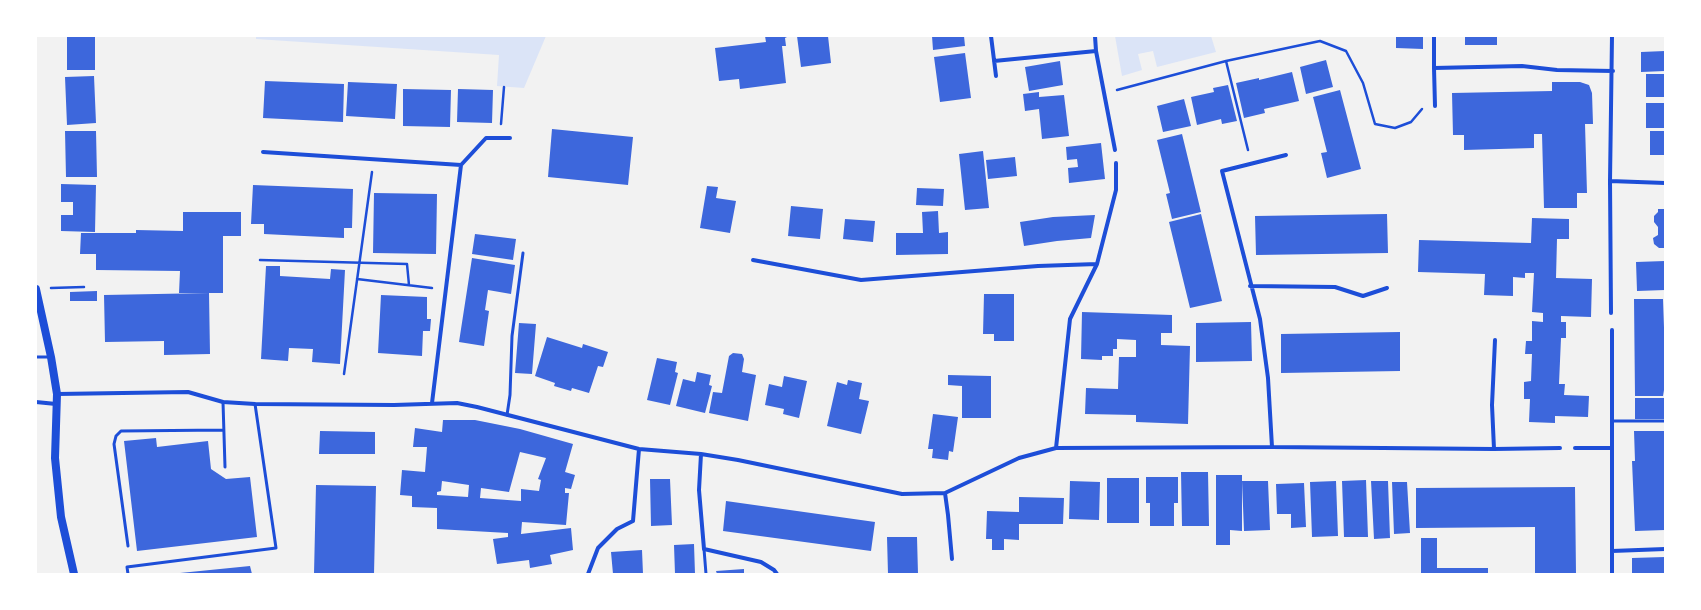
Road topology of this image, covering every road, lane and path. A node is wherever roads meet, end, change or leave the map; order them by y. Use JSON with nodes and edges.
{"nodes":[{"id":1,"x":991,"y":36,"type":"edge"},
{"id":2,"x":1095,"y":36,"type":"edge"},
{"id":3,"x":1434,"y":36,"type":"edge"},
{"id":4,"x":1612,"y":36,"type":"edge"},
{"id":5,"x":1096,"y":51,"type":"junction"},
{"id":6,"x":994,"y":61,"type":"junction"},
{"id":7,"x":1226,"y":61,"type":"junction"},
{"id":8,"x":1434,"y":68,"type":"junction"},
{"id":9,"x":1613,"y":71,"type":"junction"},
{"id":10,"x":996,"y":76,"type":"dead end"},
{"id":11,"x":504,"y":87,"type":"dead end"},
{"id":12,"x":1105,"y":94,"type":"junction"},
{"id":13,"x":1435,"y":106,"type":"joint"},
{"id":14,"x":499,"y":138,"type":"junction"},
{"id":15,"x":510,"y":138,"type":"dead end"},
{"id":16,"x":1115,"y":150,"type":"dead end"},
{"id":17,"x":263,"y":152,"type":"dead end"},
{"id":18,"x":1286,"y":155,"type":"dead end"},
{"id":19,"x":374,"y":159,"type":"junction"},
{"id":20,"x":1116,"y":163,"type":"dead end"},
{"id":21,"x":1251,"y":163,"type":"junction"},
{"id":22,"x":461,"y":165,"type":"junction"},
{"id":23,"x":1610,"y":181,"type":"junction"},
{"id":24,"x":1665,"y":183,"type":"edge"},
{"id":25,"x":523,"y":253,"type":"dead end"},
{"id":26,"x":260,"y":260,"type":"dead end"},
{"id":27,"x":753,"y":260,"type":"dead end"},
{"id":28,"x":360,"y":263,"type":"junction"},
{"id":29,"x":1097,"y":264,"type":"junction"},
{"id":30,"x":357,"y":279,"type":"junction"},
{"id":31,"x":409,"y":285,"type":"junction"},
{"id":32,"x":1250,"y":286,"type":"junction"},
{"id":33,"x":84,"y":287,"type":"dead end"},
{"id":34,"x":50,"y":288,"type":"dead end"},
{"id":35,"x":1387,"y":288,"type":"dead end"},
{"id":36,"x":36,"y":289,"type":"edge"},
{"id":37,"x":446,"y":290,"type":"junction"},
{"id":38,"x":1611,"y":313,"type":"dead end"},
{"id":39,"x":1612,"y":330,"type":"dead end"},
{"id":40,"x":1495,"y":340,"type":"dead end"},
{"id":41,"x":36,"y":357,"type":"edge"},
{"id":42,"x":51,"y":357,"type":"junction"},
{"id":43,"x":344,"y":374,"type":"dead end"},
{"id":44,"x":57,"y":394,"type":"junction"},
{"id":45,"x":36,"y":402,"type":"edge"},
{"id":46,"x":222,"y":402,"type":"junction"},
{"id":47,"x":432,"y":403,"type":"junction"},
{"id":48,"x":57,"y":404,"type":"junction"},
{"id":49,"x":255,"y":404,"type":"junction"},
{"id":50,"x":507,"y":415,"type":"junction"},
{"id":51,"x":1612,"y":421,"type":"junction"},
{"id":52,"x":1665,"y":421,"type":"edge"},
{"id":53,"x":223,"y":430,"type":"junction"},
{"id":54,"x":1272,"y":447,"type":"junction"},
{"id":55,"x":1056,"y":448,"type":"junction"},
{"id":56,"x":1560,"y":448,"type":"dead end"},
{"id":57,"x":1574,"y":448,"type":"dead end"},
{"id":58,"x":1612,"y":448,"type":"junction"},
{"id":59,"x":639,"y":449,"type":"junction"},
{"id":60,"x":1494,"y":449,"type":"junction"},
{"id":61,"x":701,"y":454,"type":"junction"},
{"id":62,"x":225,"y":467,"type":"dead end"},
{"id":63,"x":945,"y":493,"type":"junction"},
{"id":64,"x":128,"y":546,"type":"dead end"},
{"id":65,"x":704,"y":549,"type":"junction"},
{"id":66,"x":1665,"y":549,"type":"edge"},
{"id":67,"x":1612,"y":552,"type":"junction"},
{"id":68,"x":952,"y":558,"type":"dead end"},
{"id":69,"x":74,"y":574,"type":"edge"},
{"id":70,"x":128,"y":574,"type":"edge"},
{"id":71,"x":588,"y":574,"type":"edge"},
{"id":72,"x":706,"y":574,"type":"edge"},
{"id":73,"x":777,"y":574,"type":"edge"},
{"id":74,"x":1612,"y":574,"type":"edge"}],
"edges":[{"from":1,"to":6,"type":"street"},
{"from":2,"to":5,"type":"street"},
{"from":3,"to":8,"type":"street"},
{"from":4,"to":9,"type":"street"},
{"from":5,"to":6,"type":"street"},
{"from":5,"to":12,"type":"street"},
{"from":6,"to":10,"type":"street"},
{"from":7,"to":12,"type":"path"},
{"from":7,"to":13,"type":"path"},
{"from":7,"to":21,"type":"path"},
{"from":8,"to":9,"type":"street"},
{"from":8,"to":13,"type":"street"},
{"from":9,"to":23,"type":"street"},
{"from":11,"to":14,"type":"path"},
{"from":12,"to":16,"type":"street"},
{"from":14,"to":15,"type":"street"},
{"from":14,"to":22,"type":"street"},
{"from":17,"to":19,"type":"street"},
{"from":18,"to":21,"type":"street"},
{"from":19,"to":22,"type":"street"},
{"from":19,"to":28,"type":"path"},
{"from":20,"to":29,"type":"street"},
{"from":21,"to":32,"type":"street"},
{"from":22,"to":37,"type":"street"},
{"from":23,"to":24,"type":"street"},
{"from":23,"to":38,"type":"street"},
{"from":25,"to":50,"type":"lane"},
{"from":26,"to":28,"type":"path"},
{"from":27,"to":29,"type":"street"},
{"from":28,"to":30,"type":"path"},
{"from":28,"to":31,"type":"path"},
{"from":29,"to":55,"type":"street"},
{"from":30,"to":31,"type":"path"},
{"from":30,"to":43,"type":"path"},
{"from":31,"to":37,"type":"path"},
{"from":32,"to":35,"type":"street"},
{"from":32,"to":54,"type":"street"},
{"from":33,"to":34,"type":"path"},
{"from":36,"to":42,"type":"main road"},
{"from":37,"to":47,"type":"street"},
{"from":39,"to":51,"type":"street"},
{"from":40,"to":60,"type":"street"},
{"from":41,"to":42,"type":"lane"},
{"from":42,"to":44,"type":"main road"},
{"from":44,"to":46,"type":"street"},
{"from":44,"to":48,"type":"main road"},
{"from":45,"to":48,"type":"street"},
{"from":46,"to":49,"type":"street"},
{"from":46,"to":53,"type":"lane"},
{"from":47,"to":49,"type":"street"},
{"from":47,"to":50,"type":"street"},
{"from":48,"to":69,"type":"main road"},
{"from":49,"to":70,"type":"lane"},
{"from":50,"to":59,"type":"street"},
{"from":51,"to":52,"type":"lane"},
{"from":51,"to":58,"type":"street"},
{"from":53,"to":62,"type":"lane"},
{"from":53,"to":64,"type":"lane"},
{"from":54,"to":55,"type":"street"},
{"from":54,"to":60,"type":"street"},
{"from":55,"to":63,"type":"street"},
{"from":56,"to":60,"type":"street"},
{"from":57,"to":58,"type":"street"},
{"from":58,"to":67,"type":"street"},
{"from":59,"to":61,"type":"street"},
{"from":59,"to":71,"type":"street"},
{"from":61,"to":63,"type":"street"},
{"from":61,"to":65,"type":"street"},
{"from":63,"to":68,"type":"street"},
{"from":65,"to":72,"type":"lane"},
{"from":65,"to":73,"type":"street"},
{"from":66,"to":67,"type":"street"},
{"from":67,"to":74,"type":"street"}]}
